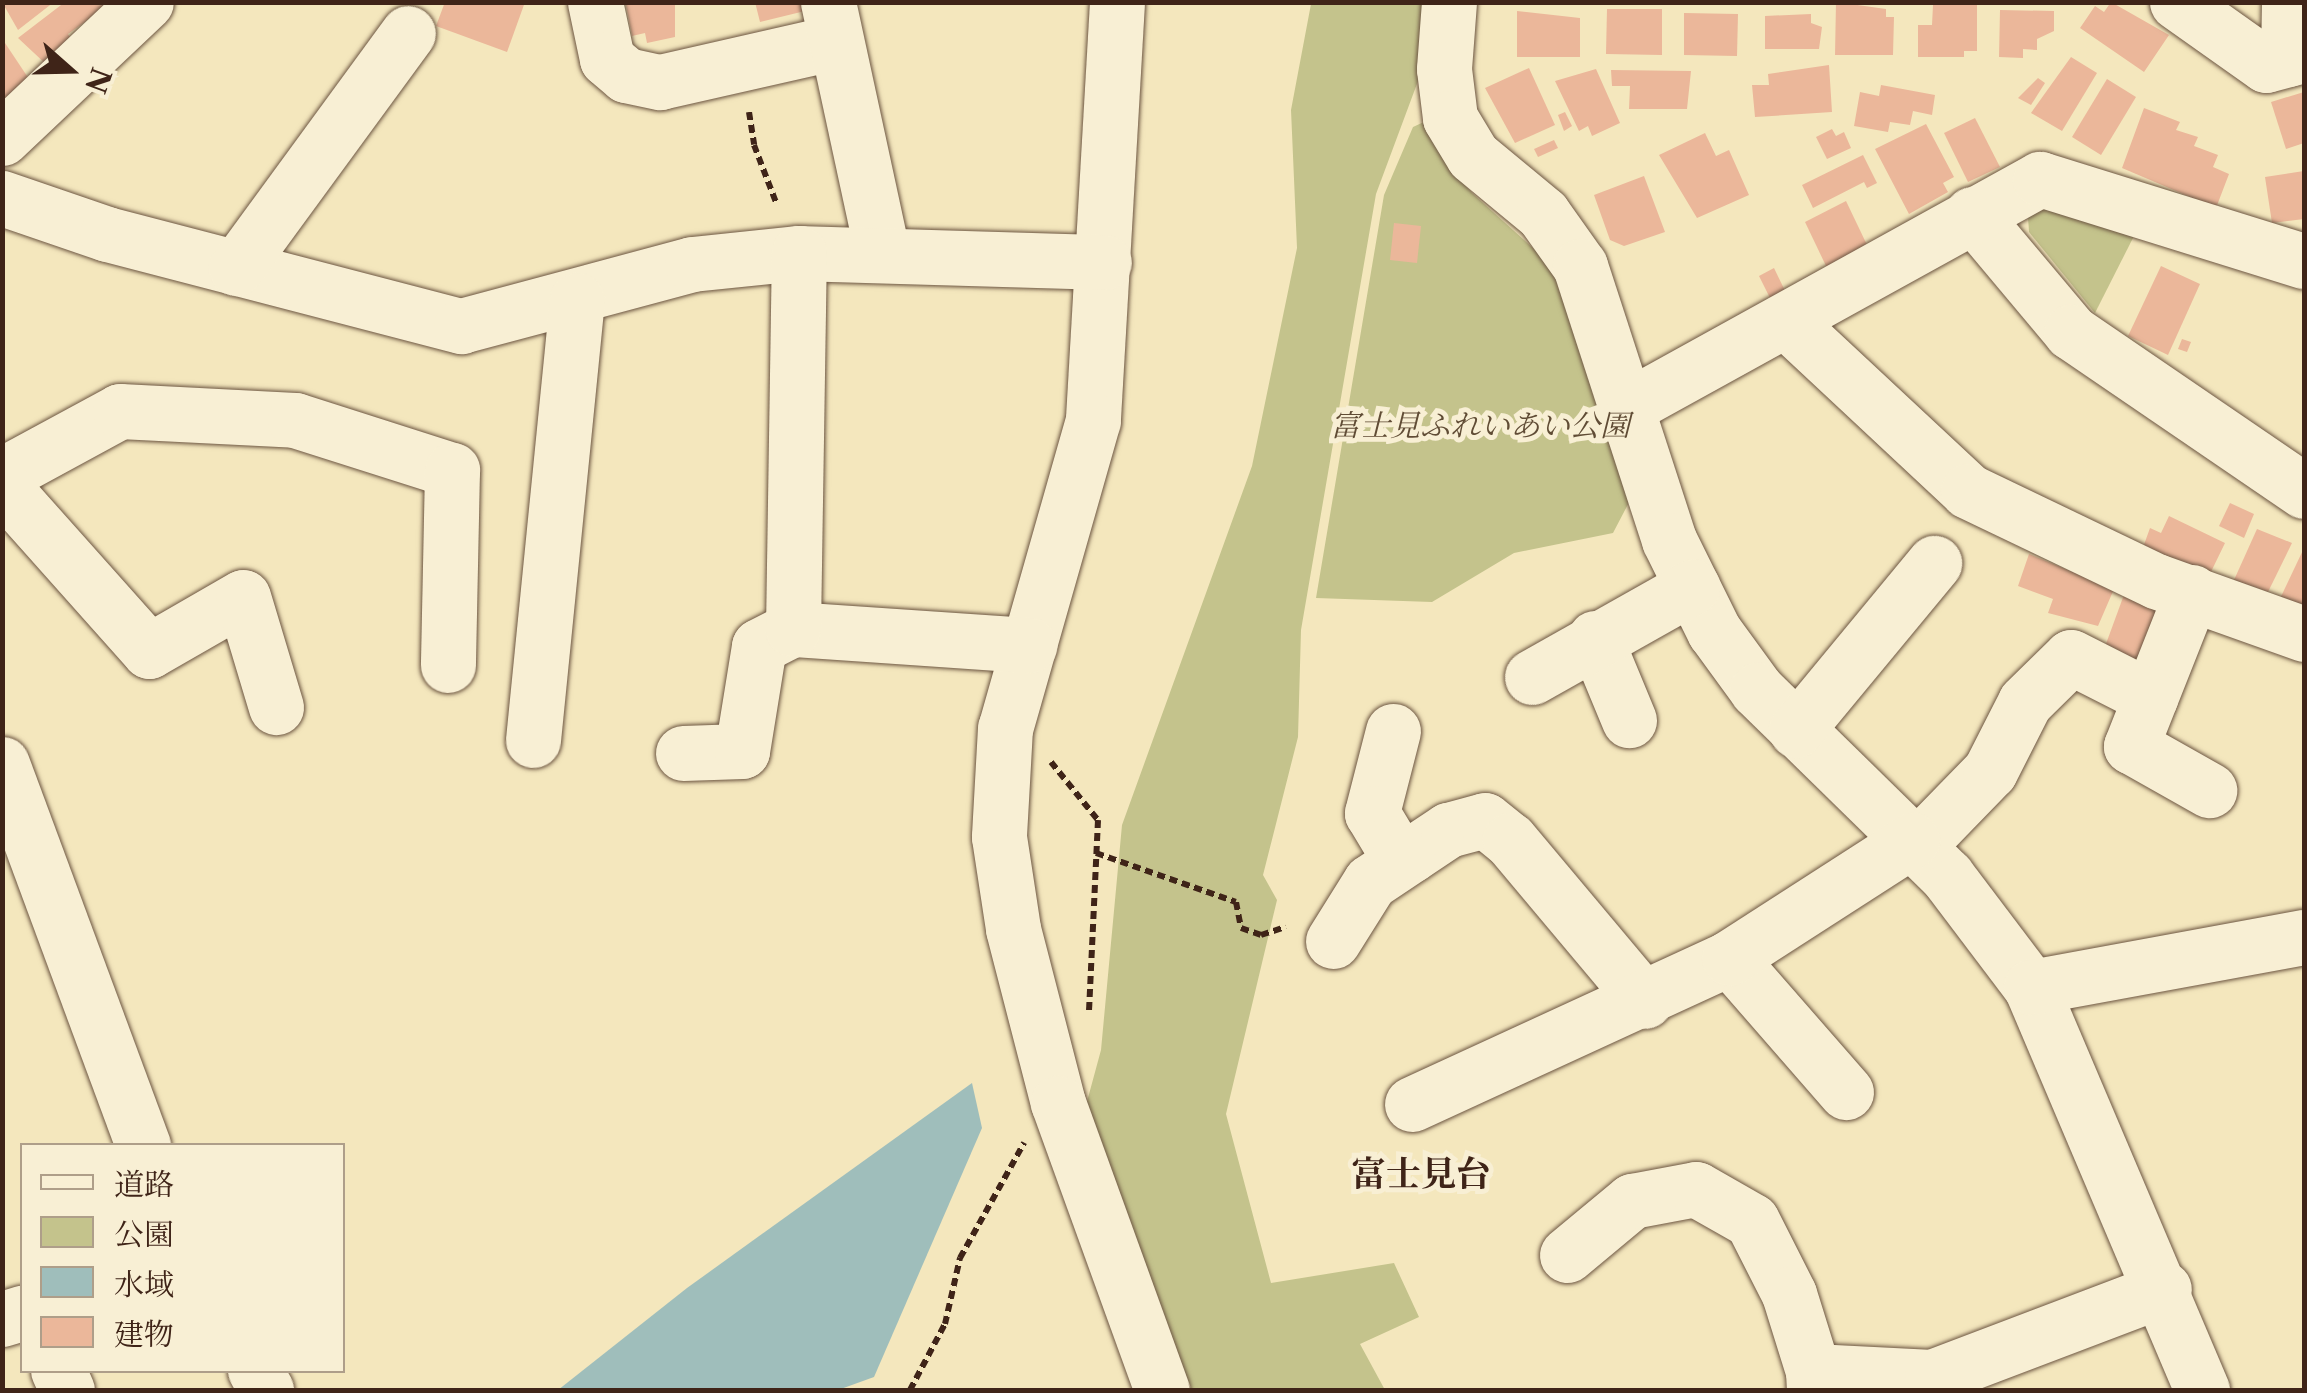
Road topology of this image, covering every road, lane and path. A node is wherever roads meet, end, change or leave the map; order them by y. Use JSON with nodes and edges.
{"nodes":[{"id":1,"x":595,"y":2,"type":"edge"},
{"id":2,"x":1116,"y":2,"type":"edge"},
{"id":3,"x":1449,"y":2,"type":"edge"},
{"id":4,"x":2178,"y":2,"type":"edge"},
{"id":5,"x":2289,"y":2,"type":"edge"},
{"id":6,"x":137,"y":6,"type":"edge"},
{"id":7,"x":832,"y":22,"type":"edge"},
{"id":8,"x":408,"y":34,"type":"dead end"},
{"id":9,"x":2296,"y":57,"type":"edge"},
{"id":10,"x":743,"y":64,"type":"junction"},
{"id":11,"x":2,"y":138,"type":"edge"},
{"id":12,"x":2,"y":198,"type":"edge"},
{"id":13,"x":1972,"y":214,"type":"junction"},
{"id":14,"x":882,"y":251,"type":"junction"},
{"id":15,"x":799,"y":252,"type":"junction"},
{"id":16,"x":2304,"y":261,"type":"edge"},
{"id":17,"x":1104,"y":262,"type":"junction"},
{"id":18,"x":236,"y":268,"type":"junction"},
{"id":19,"x":578,"y":300,"type":"junction"},
{"id":20,"x":1786,"y":321,"type":"junction"},
{"id":21,"x":1627,"y":407,"type":"junction"},
{"id":22,"x":2,"y":475,"type":"edge"},
{"id":23,"x":2,"y":486,"type":"edge"},
{"id":24,"x":2304,"y":491,"type":"edge"},
{"id":25,"x":1934,"y":563,"type":"dead end"},
{"id":26,"x":1692,"y":587,"type":"junction"},
{"id":27,"x":2192,"y":592,"type":"junction"},
{"id":28,"x":793,"y":630,"type":"junction"},
{"id":29,"x":2304,"y":634,"type":"edge"},
{"id":30,"x":1595,"y":638,"type":"junction"},
{"id":31,"x":1029,"y":645,"type":"junction"},
{"id":32,"x":448,"y":665,"type":"dead end"},
{"id":33,"x":1532,"y":676,"type":"dead end"},
{"id":34,"x":2150,"y":697,"type":"junction"},
{"id":35,"x":276,"y":707,"type":"dead end"},
{"id":36,"x":1630,"y":720,"type":"dead end"},
{"id":37,"x":1796,"y":730,"type":"junction"},
{"id":38,"x":1393,"y":731,"type":"dead end"},
{"id":39,"x":533,"y":740,"type":"dead end"},
{"id":40,"x":683,"y":753,"type":"dead end"},
{"id":41,"x":2,"y":764,"type":"edge"},
{"id":42,"x":2209,"y":790,"type":"dead end"},
{"id":43,"x":1915,"y":843,"type":"junction"},
{"id":44,"x":1096,"y":852,"type":"dead end"},
{"id":45,"x":1410,"y":855,"type":"junction"},
{"id":46,"x":1231,"y":900,"type":"dead end"},
{"id":47,"x":2304,"y":937,"type":"edge"},
{"id":48,"x":1333,"y":941,"type":"dead end"},
{"id":49,"x":1729,"y":958,"type":"junction"},
{"id":50,"x":2031,"y":987,"type":"junction"},
{"id":51,"x":1645,"y":1002,"type":"junction"},
{"id":52,"x":1846,"y":1092,"type":"dead end"},
{"id":53,"x":1412,"y":1104,"type":"dead end"},
{"id":54,"x":142,"y":1143,"type":"edge"},
{"id":55,"x":1567,"y":1254,"type":"dead end"},
{"id":56,"x":2164,"y":1289,"type":"junction"},
{"id":57,"x":1981,"y":1376,"type":"edge"},
{"id":58,"x":1814,"y":1381,"type":"edge"},
{"id":59,"x":1162,"y":1390,"type":"edge"},
{"id":60,"x":2202,"y":1390,"type":"edge"}],
"edges":[{"from":1,"to":10,"type":"street"},
{"from":2,"to":17,"type":"street"},
{"from":3,"to":21,"type":"street"},
{"from":4,"to":9,"type":"street"},
{"from":5,"to":9,"type":"street"},
{"from":6,"to":11,"type":"street"},
{"from":7,"to":10,"type":"street"},
{"from":7,"to":14,"type":"street"},
{"from":8,"to":18,"type":"street"},
{"from":10,"to":15,"type":"path"},
{"from":12,"to":18,"type":"street"},
{"from":13,"to":16,"type":"street"},
{"from":13,"to":20,"type":"street"},
{"from":13,"to":24,"type":"street"},
{"from":14,"to":15,"type":"street"},
{"from":14,"to":17,"type":"street"},
{"from":15,"to":19,"type":"street"},
{"from":15,"to":28,"type":"street"},
{"from":17,"to":31,"type":"street"},
{"from":18,"to":19,"type":"street"},
{"from":19,"to":39,"type":"street"},
{"from":20,"to":21,"type":"street"},
{"from":20,"to":27,"type":"street"},
{"from":21,"to":26,"type":"street"},
{"from":22,"to":32,"type":"street"},
{"from":23,"to":35,"type":"street"},
{"from":25,"to":37,"type":"street"},
{"from":26,"to":30,"type":"street"},
{"from":26,"to":37,"type":"street"},
{"from":27,"to":29,"type":"street"},
{"from":27,"to":34,"type":"street"},
{"from":28,"to":31,"type":"street"},
{"from":28,"to":40,"type":"street"},
{"from":30,"to":33,"type":"street"},
{"from":30,"to":36,"type":"street"},
{"from":31,"to":59,"type":"street"},
{"from":34,"to":42,"type":"street"},
{"from":34,"to":43,"type":"street"},
{"from":37,"to":43,"type":"street"},
{"from":38,"to":45,"type":"street"},
{"from":41,"to":54,"type":"street"},
{"from":43,"to":49,"type":"street"},
{"from":43,"to":50,"type":"street"},
{"from":44,"to":46,"type":"path"},
{"from":45,"to":48,"type":"street"},
{"from":45,"to":51,"type":"street"},
{"from":47,"to":50,"type":"street"},
{"from":49,"to":51,"type":"street"},
{"from":49,"to":52,"type":"street"},
{"from":50,"to":56,"type":"street"},
{"from":51,"to":53,"type":"street"},
{"from":55,"to":58,"type":"street"},
{"from":56,"to":57,"type":"street"},
{"from":56,"to":60,"type":"street"},
{"from":57,"to":58,"type":"street"}]}
